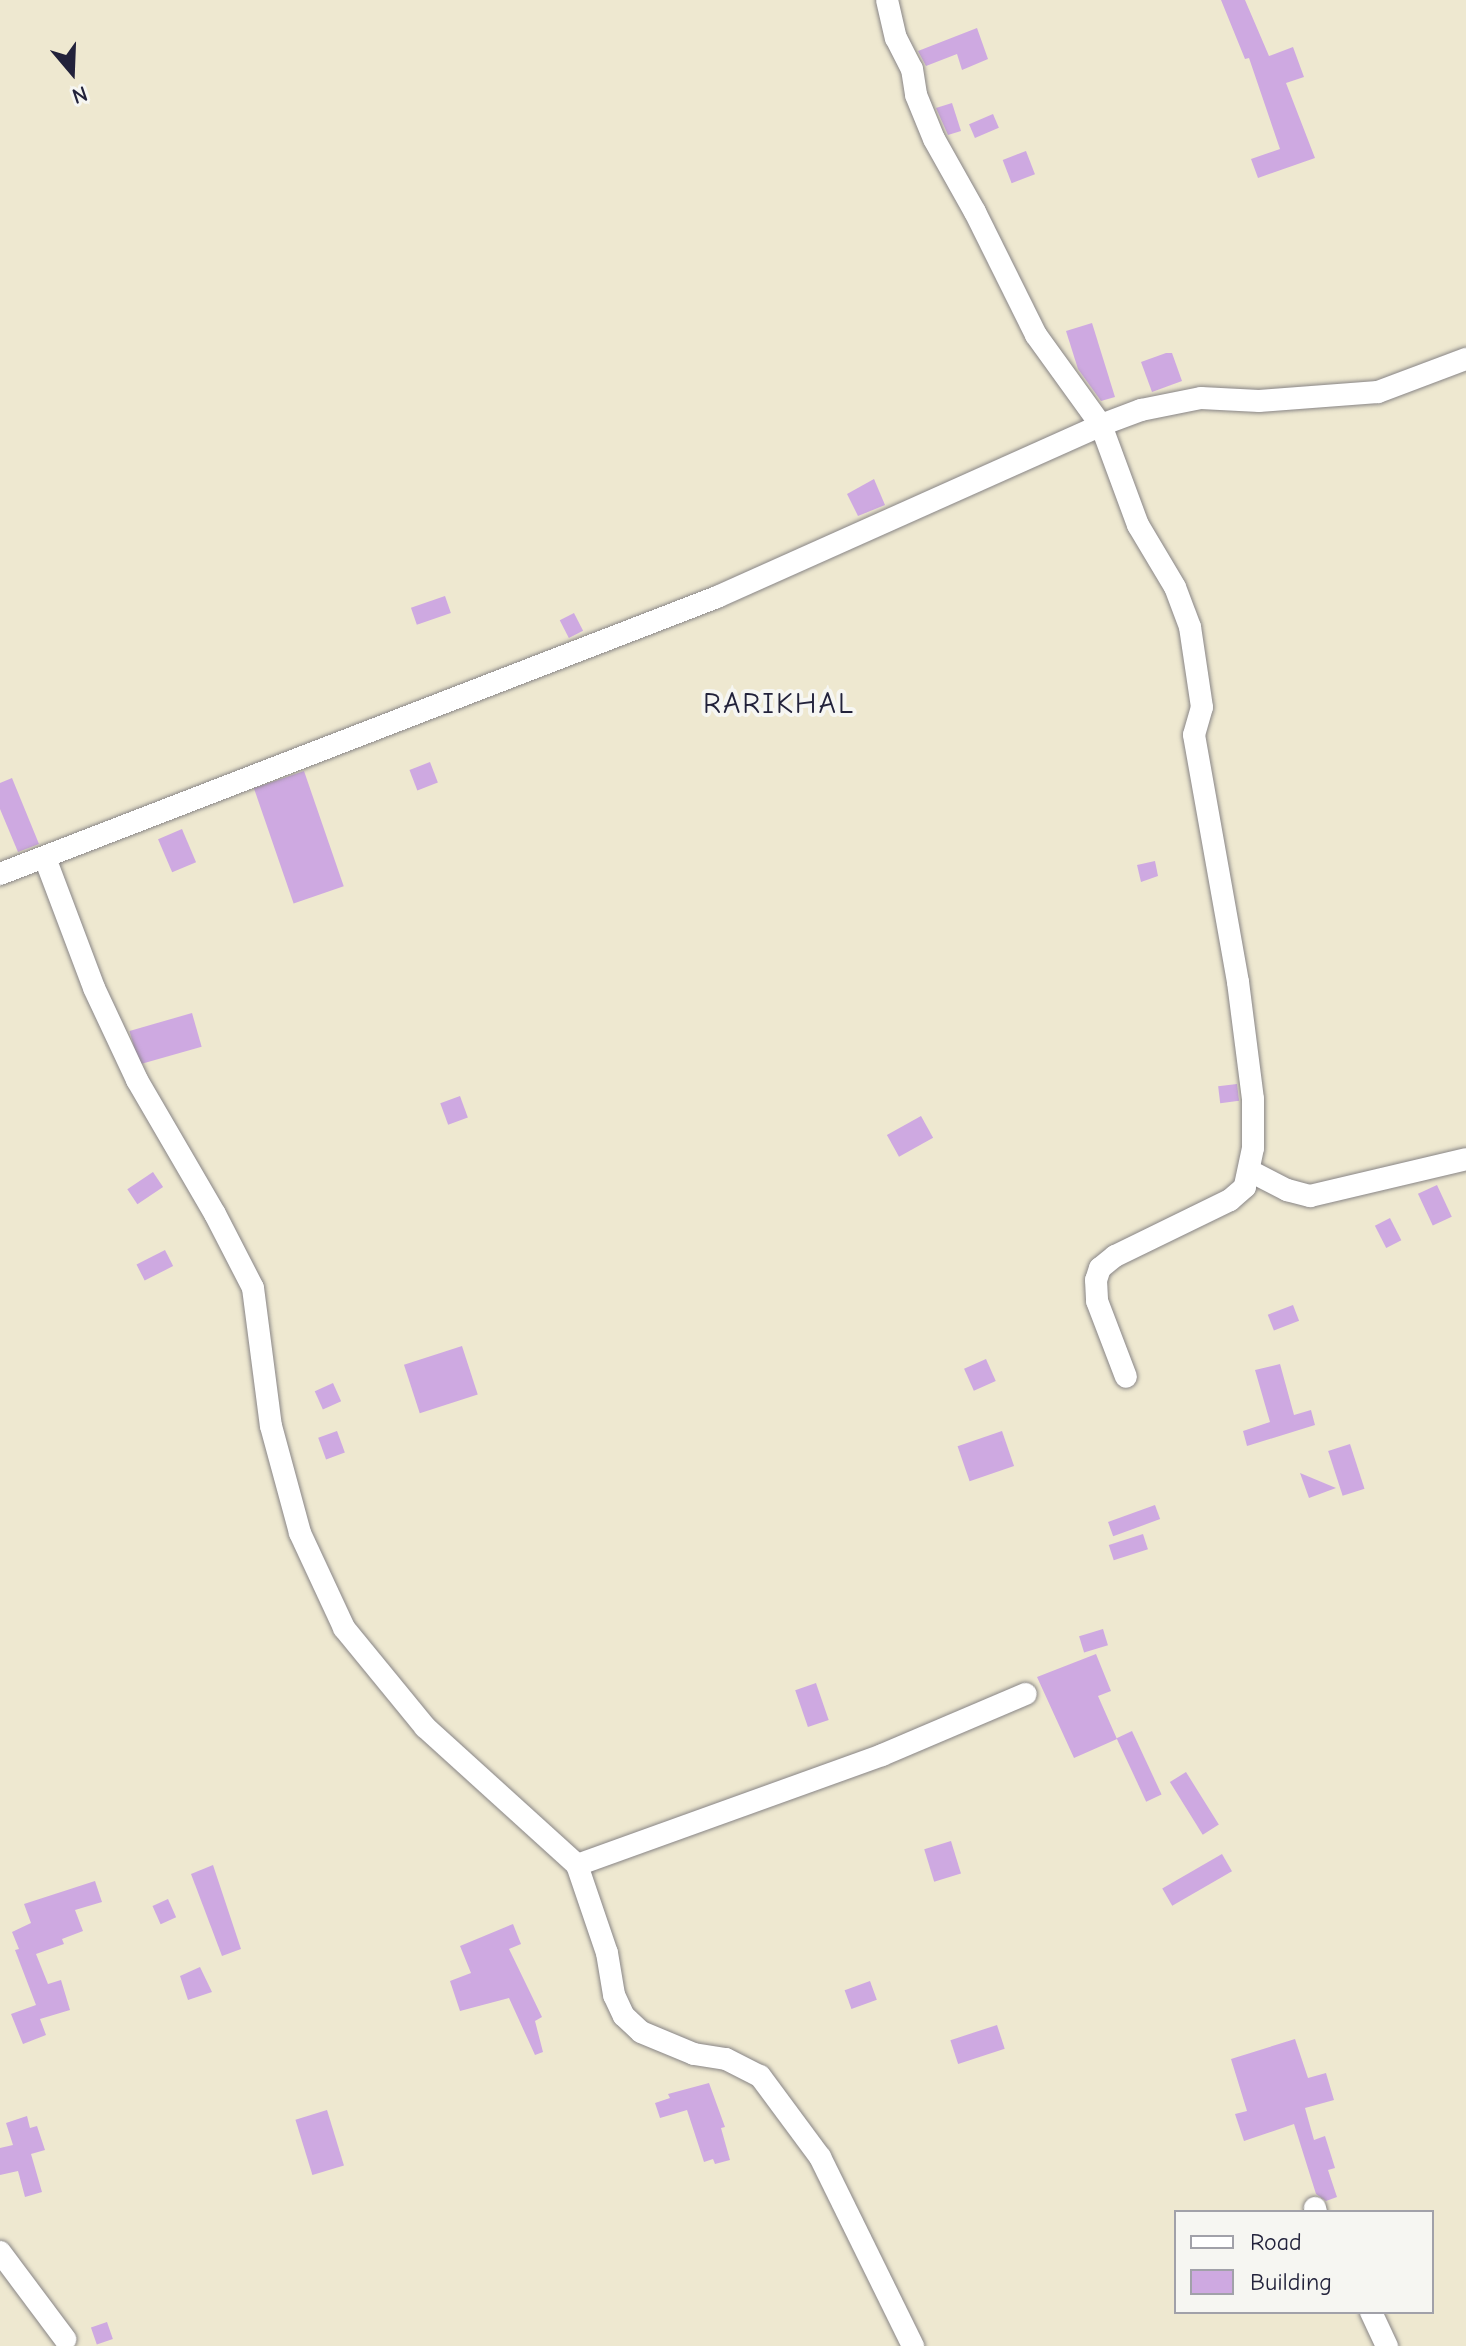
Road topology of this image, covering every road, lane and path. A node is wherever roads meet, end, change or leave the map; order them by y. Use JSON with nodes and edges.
{"nodes":[{"id":1,"x":887,"y":0,"type":"edge"},
{"id":2,"x":1466,"y":359,"type":"edge"},
{"id":3,"x":1101,"y":425,"type":"junction"},
{"id":4,"x":45,"y":858,"type":"junction"},
{"id":5,"x":0,"y":874,"type":"edge"},
{"id":6,"x":1466,"y":1159,"type":"edge"},
{"id":7,"x":1250,"y":1171,"type":"junction"},
{"id":8,"x":1126,"y":1377,"type":"dead end"},
{"id":9,"x":1026,"y":1694,"type":"dead end"},
{"id":10,"x":577,"y":1865,"type":"junction"},
{"id":11,"x":0,"y":2252,"type":"edge"},
{"id":12,"x":1372,"y":2314,"type":"edge"},
{"id":13,"x":65,"y":2339,"type":"dead end"},
{"id":14,"x":913,"y":2346,"type":"edge"},
{"id":15,"x":1387,"y":2346,"type":"edge"}],
"edges":[{"from":1,"to":3,"type":"street"},
{"from":2,"to":3,"type":"street"},
{"from":3,"to":4,"type":"street"},
{"from":3,"to":7,"type":"street"},
{"from":4,"to":5,"type":"street"},
{"from":4,"to":10,"type":"street"},
{"from":6,"to":7,"type":"street"},
{"from":7,"to":8,"type":"street"},
{"from":9,"to":10,"type":"street"},
{"from":10,"to":14,"type":"street"},
{"from":11,"to":13,"type":"street"},
{"from":12,"to":15,"type":"street"}]}
